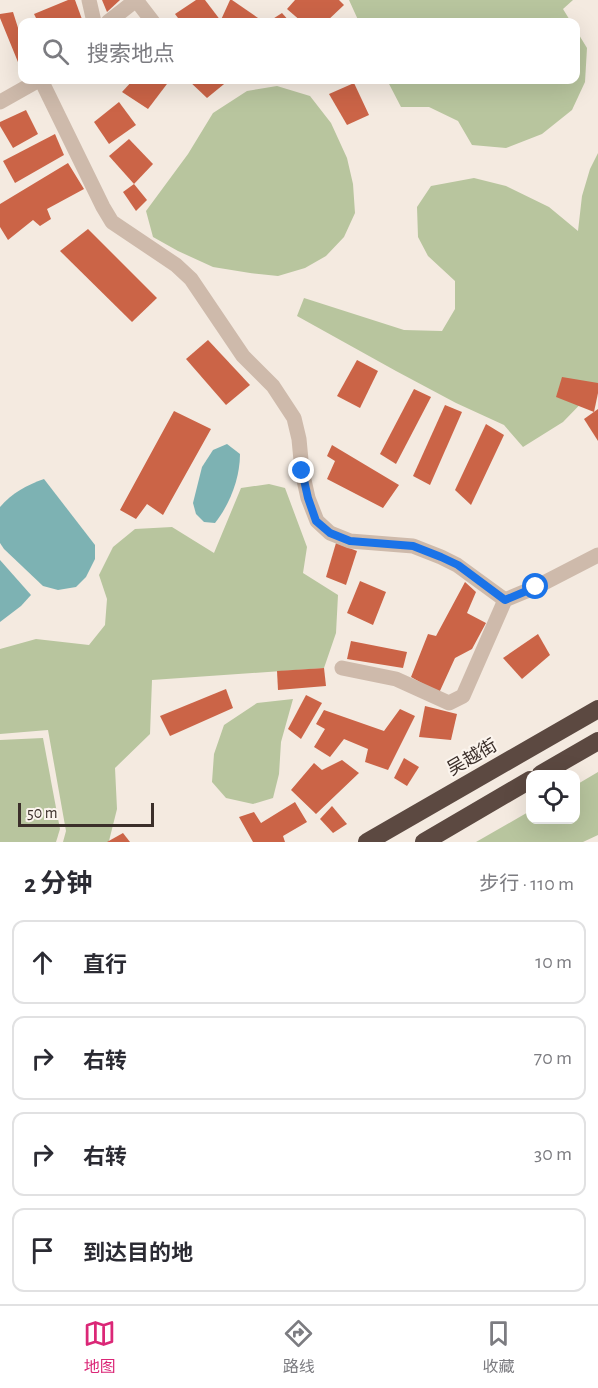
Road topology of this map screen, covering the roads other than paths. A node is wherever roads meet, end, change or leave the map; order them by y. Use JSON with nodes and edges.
{"nodes":[{"id":1,"x":89,"y":0,"type":"edge"},
{"id":2,"x":136,"y":0,"type":"edge"},
{"id":3,"x":93,"y":18,"type":"edge"},
{"id":4,"x":113,"y":18,"type":"edge"},
{"id":5,"x":150,"y":18,"type":"edge"},
{"id":6,"x":33,"y":84,"type":"edge"},
{"id":7,"x":42,"y":84,"type":"edge"},
{"id":8,"x":0,"y":102,"type":"edge"},
{"id":9,"x":598,"y":555,"type":"edge"},
{"id":10,"x":505,"y":600,"type":"junction"},
{"id":11,"x":342,"y":668,"type":"dead end"},
{"id":12,"x":598,"y":709,"type":"edge"},
{"id":13,"x":598,"y":741,"type":"edge"},
{"id":14,"x":548,"y":770,"type":"edge"},
{"id":15,"x":526,"y":783,"type":"edge"},
{"id":16,"x":367,"y":842,"type":"edge"},
{"id":17,"x":424,"y":842,"type":"edge"}],
"edges":[{"from":1,"to":3,"type":"street"},
{"from":2,"to":4,"type":"street"},
{"from":2,"to":5,"type":"street"},
{"from":6,"to":8,"type":"street"},
{"from":7,"to":10,"type":"street"},
{"from":9,"to":10,"type":"street"},
{"from":10,"to":11,"type":"street"},
{"from":12,"to":16,"type":"highway","name":"吴越街"},
{"from":13,"to":14,"type":"highway"},
{"from":15,"to":17,"type":"highway"}]}
